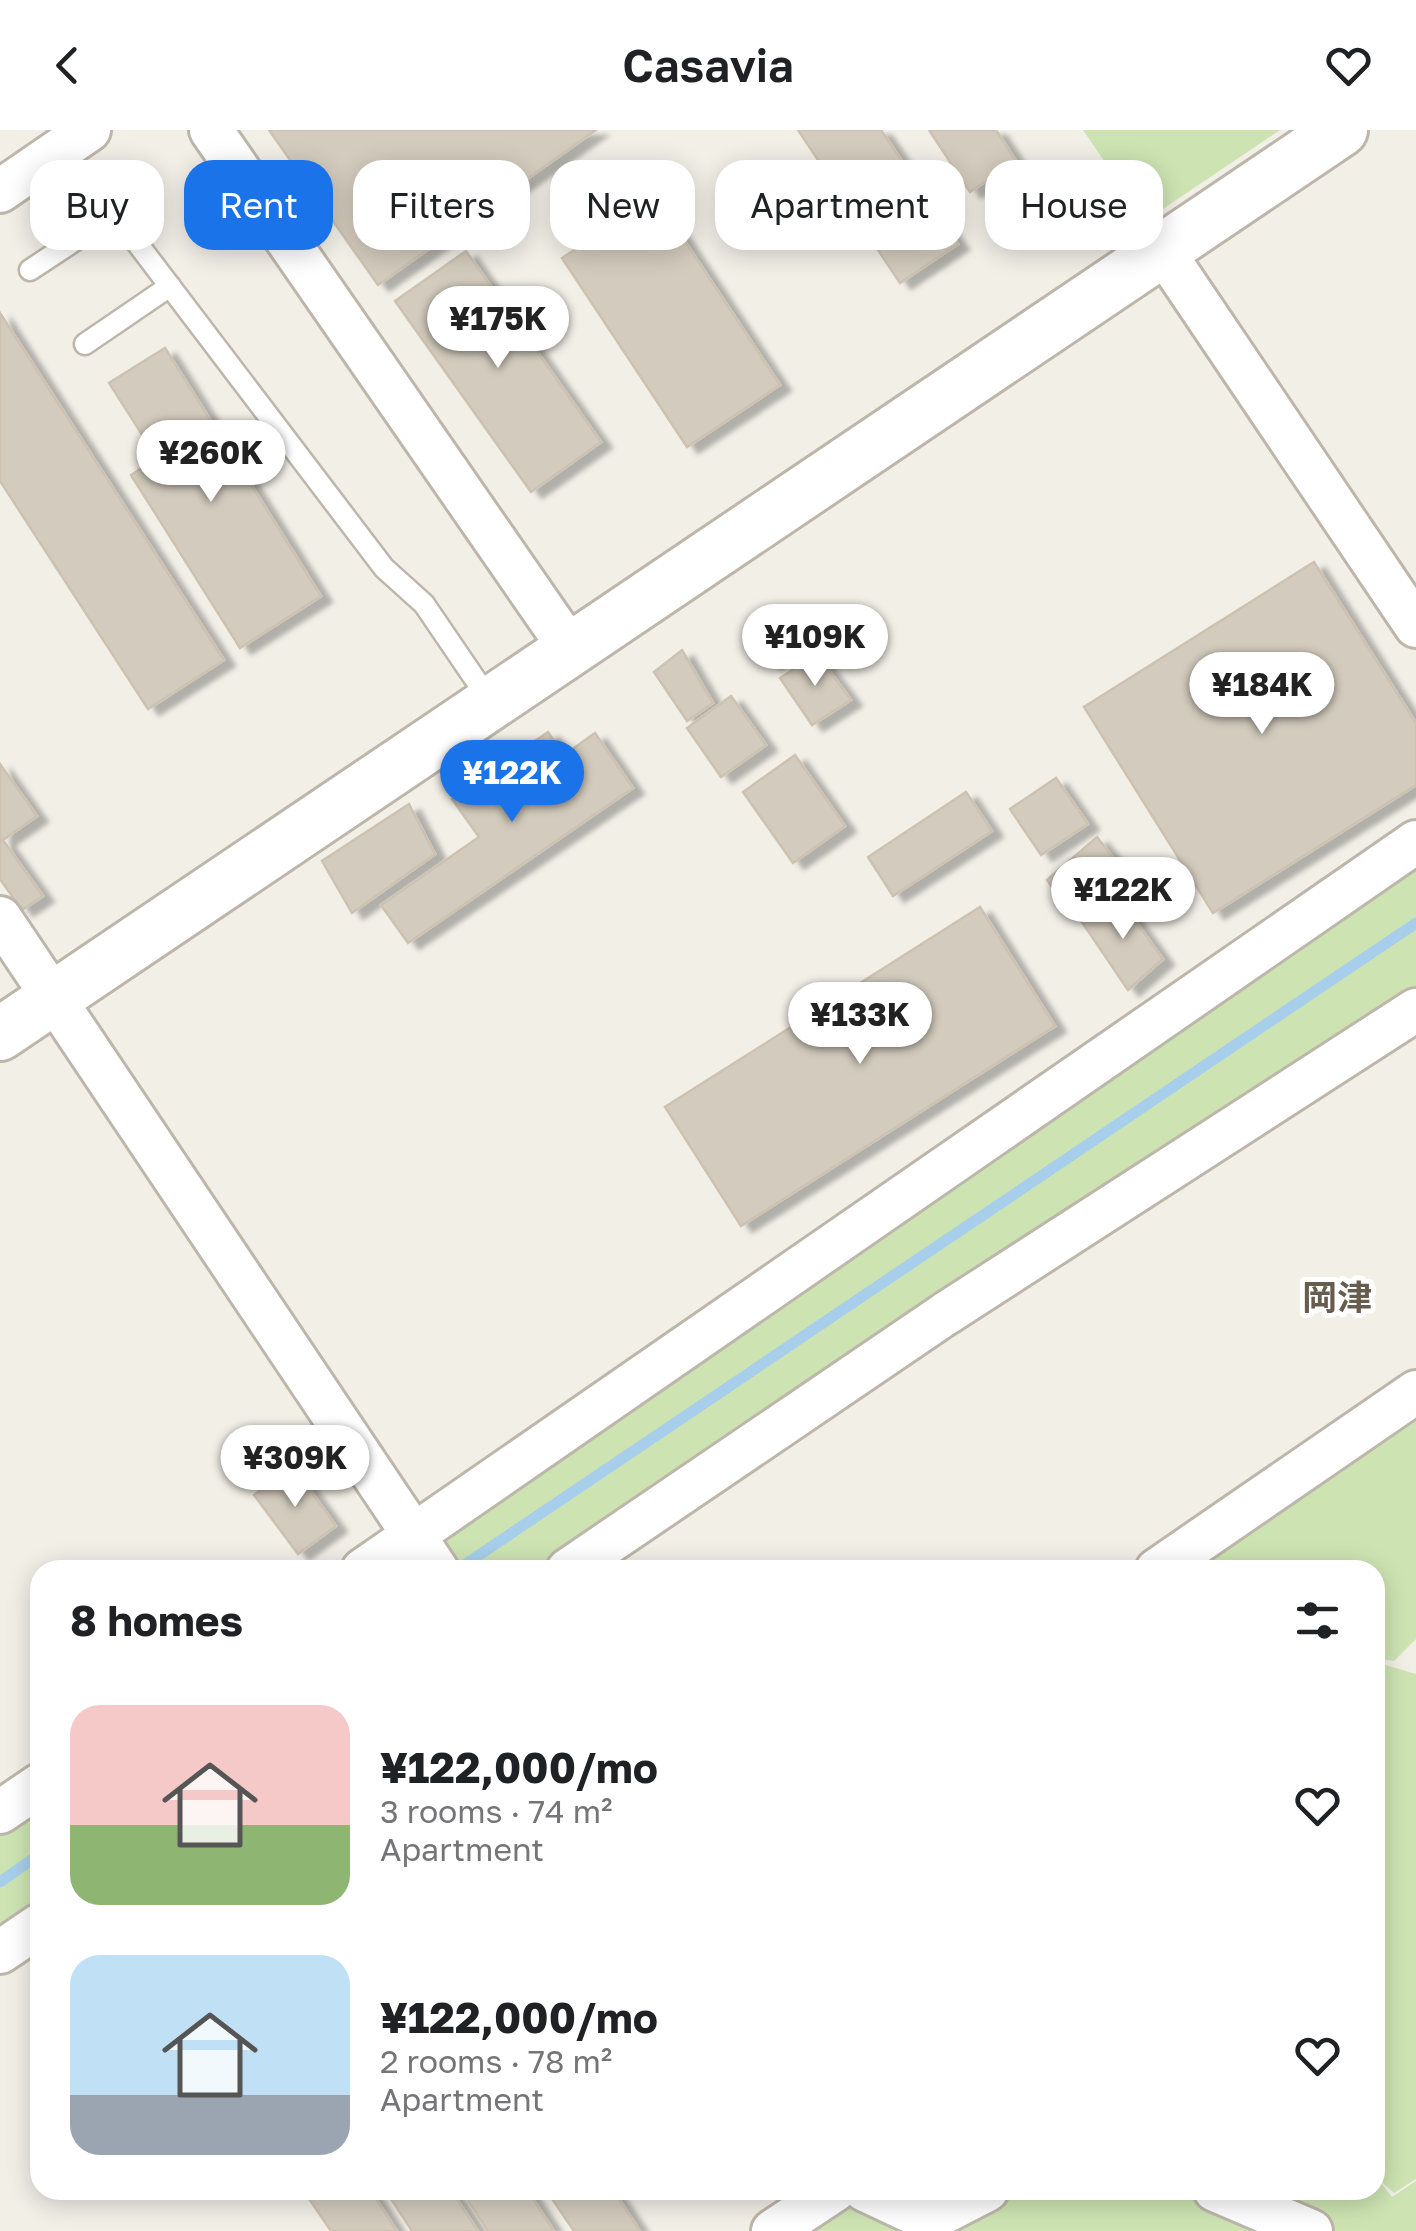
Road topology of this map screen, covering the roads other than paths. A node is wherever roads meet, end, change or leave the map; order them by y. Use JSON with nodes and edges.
{"nodes":[{"id":1,"x":89,"y":130,"type":"edge"},
{"id":2,"x":211,"y":130,"type":"edge"},
{"id":3,"x":1341,"y":130,"type":"edge"},
{"id":4,"x":0,"y":191,"type":"edge"},
{"id":5,"x":1163,"y":251,"type":"junction"},
{"id":6,"x":30,"y":270,"type":"dead end"},
{"id":7,"x":170,"y":286,"type":"junction"},
{"id":8,"x":85,"y":344,"type":"dead end"},
{"id":9,"x":1416,"y":626,"type":"edge"},
{"id":10,"x":570,"y":650,"type":"junction"},
{"id":11,"x":491,"y":703,"type":"junction"},
{"id":12,"x":1416,"y":842,"type":"edge"},
{"id":13,"x":0,"y":918,"type":"edge"},
{"id":14,"x":54,"y":998,"type":"junction"},
{"id":15,"x":1416,"y":1010,"type":"edge"},
{"id":16,"x":0,"y":1034,"type":"edge"},
{"id":17,"x":1416,"y":1392,"type":"edge"},
{"id":18,"x":426,"y":1554,"type":"edge"},
{"id":19,"x":583,"y":1560,"type":"edge"},
{"id":20,"x":1172,"y":1560,"type":"edge"},
{"id":21,"x":30,"y":1792,"type":"edge"},
{"id":22,"x":0,"y":1812,"type":"edge"},
{"id":23,"x":30,"y":1932,"type":"edge"},
{"id":24,"x":0,"y":1952,"type":"edge"},
{"id":25,"x":820,"y":2200,"type":"edge"},
{"id":26,"x":887,"y":2200,"type":"edge"},
{"id":27,"x":969,"y":2200,"type":"edge"},
{"id":28,"x":1238,"y":2200,"type":"edge"},
{"id":29,"x":774,"y":2231,"type":"edge"},
{"id":30,"x":1311,"y":2231,"type":"edge"}],
"edges":[{"from":1,"to":4,"type":"street"},
{"from":2,"to":10,"type":"street"},
{"from":3,"to":5,"type":"street"},
{"from":5,"to":9,"type":"street"},
{"from":5,"to":10,"type":"street"},
{"from":6,"to":7,"type":"lane"},
{"from":7,"to":8,"type":"lane"},
{"from":7,"to":11,"type":"lane"},
{"from":10,"to":11,"type":"street"},
{"from":11,"to":14,"type":"street"},
{"from":12,"to":18,"type":"street"},
{"from":13,"to":14,"type":"street"},
{"from":14,"to":16,"type":"street"},
{"from":14,"to":18,"type":"street"},
{"from":15,"to":19,"type":"street"},
{"from":17,"to":20,"type":"street"},
{"from":21,"to":22,"type":"street"},
{"from":23,"to":24,"type":"street"},
{"from":25,"to":29,"type":"street"},
{"from":26,"to":27,"type":"street"},
{"from":28,"to":30,"type":"street"}]}
